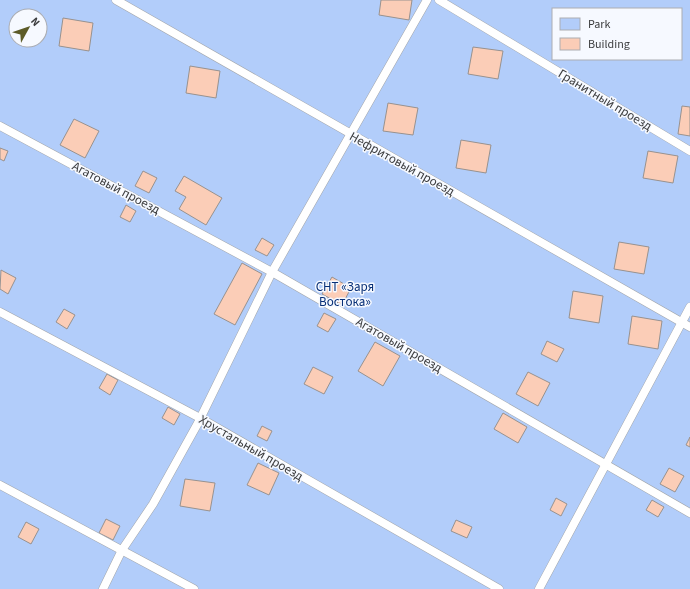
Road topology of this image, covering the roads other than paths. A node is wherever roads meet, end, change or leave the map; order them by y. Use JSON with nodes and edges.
{"nodes":[{"id":1,"x":116,"y":0,"type":"edge"},
{"id":2,"x":427,"y":0,"type":"edge"},
{"id":3,"x":438,"y":0,"type":"edge"},
{"id":4,"x":0,"y":126,"type":"edge"},
{"id":5,"x":351,"y":135,"type":"junction"},
{"id":6,"x":690,"y":151,"type":"edge"},
{"id":7,"x":272,"y":272,"type":"junction"},
{"id":8,"x":690,"y":307,"type":"edge"},
{"id":9,"x":0,"y":312,"type":"edge"},
{"id":10,"x":682,"y":322,"type":"junction"},
{"id":11,"x":690,"y":327,"type":"edge"},
{"id":12,"x":200,"y":418,"type":"junction"},
{"id":13,"x":606,"y":464,"type":"junction"},
{"id":14,"x":0,"y":486,"type":"edge"},
{"id":15,"x":690,"y":513,"type":"edge"},
{"id":16,"x":122,"y":550,"type":"junction"},
{"id":17,"x":103,"y":589,"type":"edge"},
{"id":18,"x":194,"y":589,"type":"edge"},
{"id":19,"x":499,"y":589,"type":"edge"},
{"id":20,"x":539,"y":589,"type":"edge"}],
"edges":[{"from":1,"to":5,"type":"lane","name":"Нефритовый проезд"},
{"from":2,"to":5,"type":"lane"},
{"from":3,"to":6,"type":"lane","name":"Гранитный проезд"},
{"from":4,"to":7,"type":"lane","name":"Агатовый проезд"},
{"from":5,"to":7,"type":"lane"},
{"from":5,"to":10,"type":"lane","name":"Нефритовый проезд"},
{"from":7,"to":12,"type":"lane"},
{"from":7,"to":13,"type":"lane","name":"Агатовый проезд"},
{"from":8,"to":10,"type":"lane"},
{"from":9,"to":12,"type":"lane","name":"Хрустальный проезд"},
{"from":10,"to":11,"type":"lane","name":"Нефритовый проезд"},
{"from":10,"to":13,"type":"lane"},
{"from":12,"to":16,"type":"lane"},
{"from":12,"to":19,"type":"lane","name":"Хрустальный проезд"},
{"from":13,"to":15,"type":"lane","name":"Агатовый проезд"},
{"from":13,"to":20,"type":"lane"},
{"from":14,"to":16,"type":"lane"},
{"from":16,"to":17,"type":"lane"},
{"from":16,"to":18,"type":"lane"}]}
